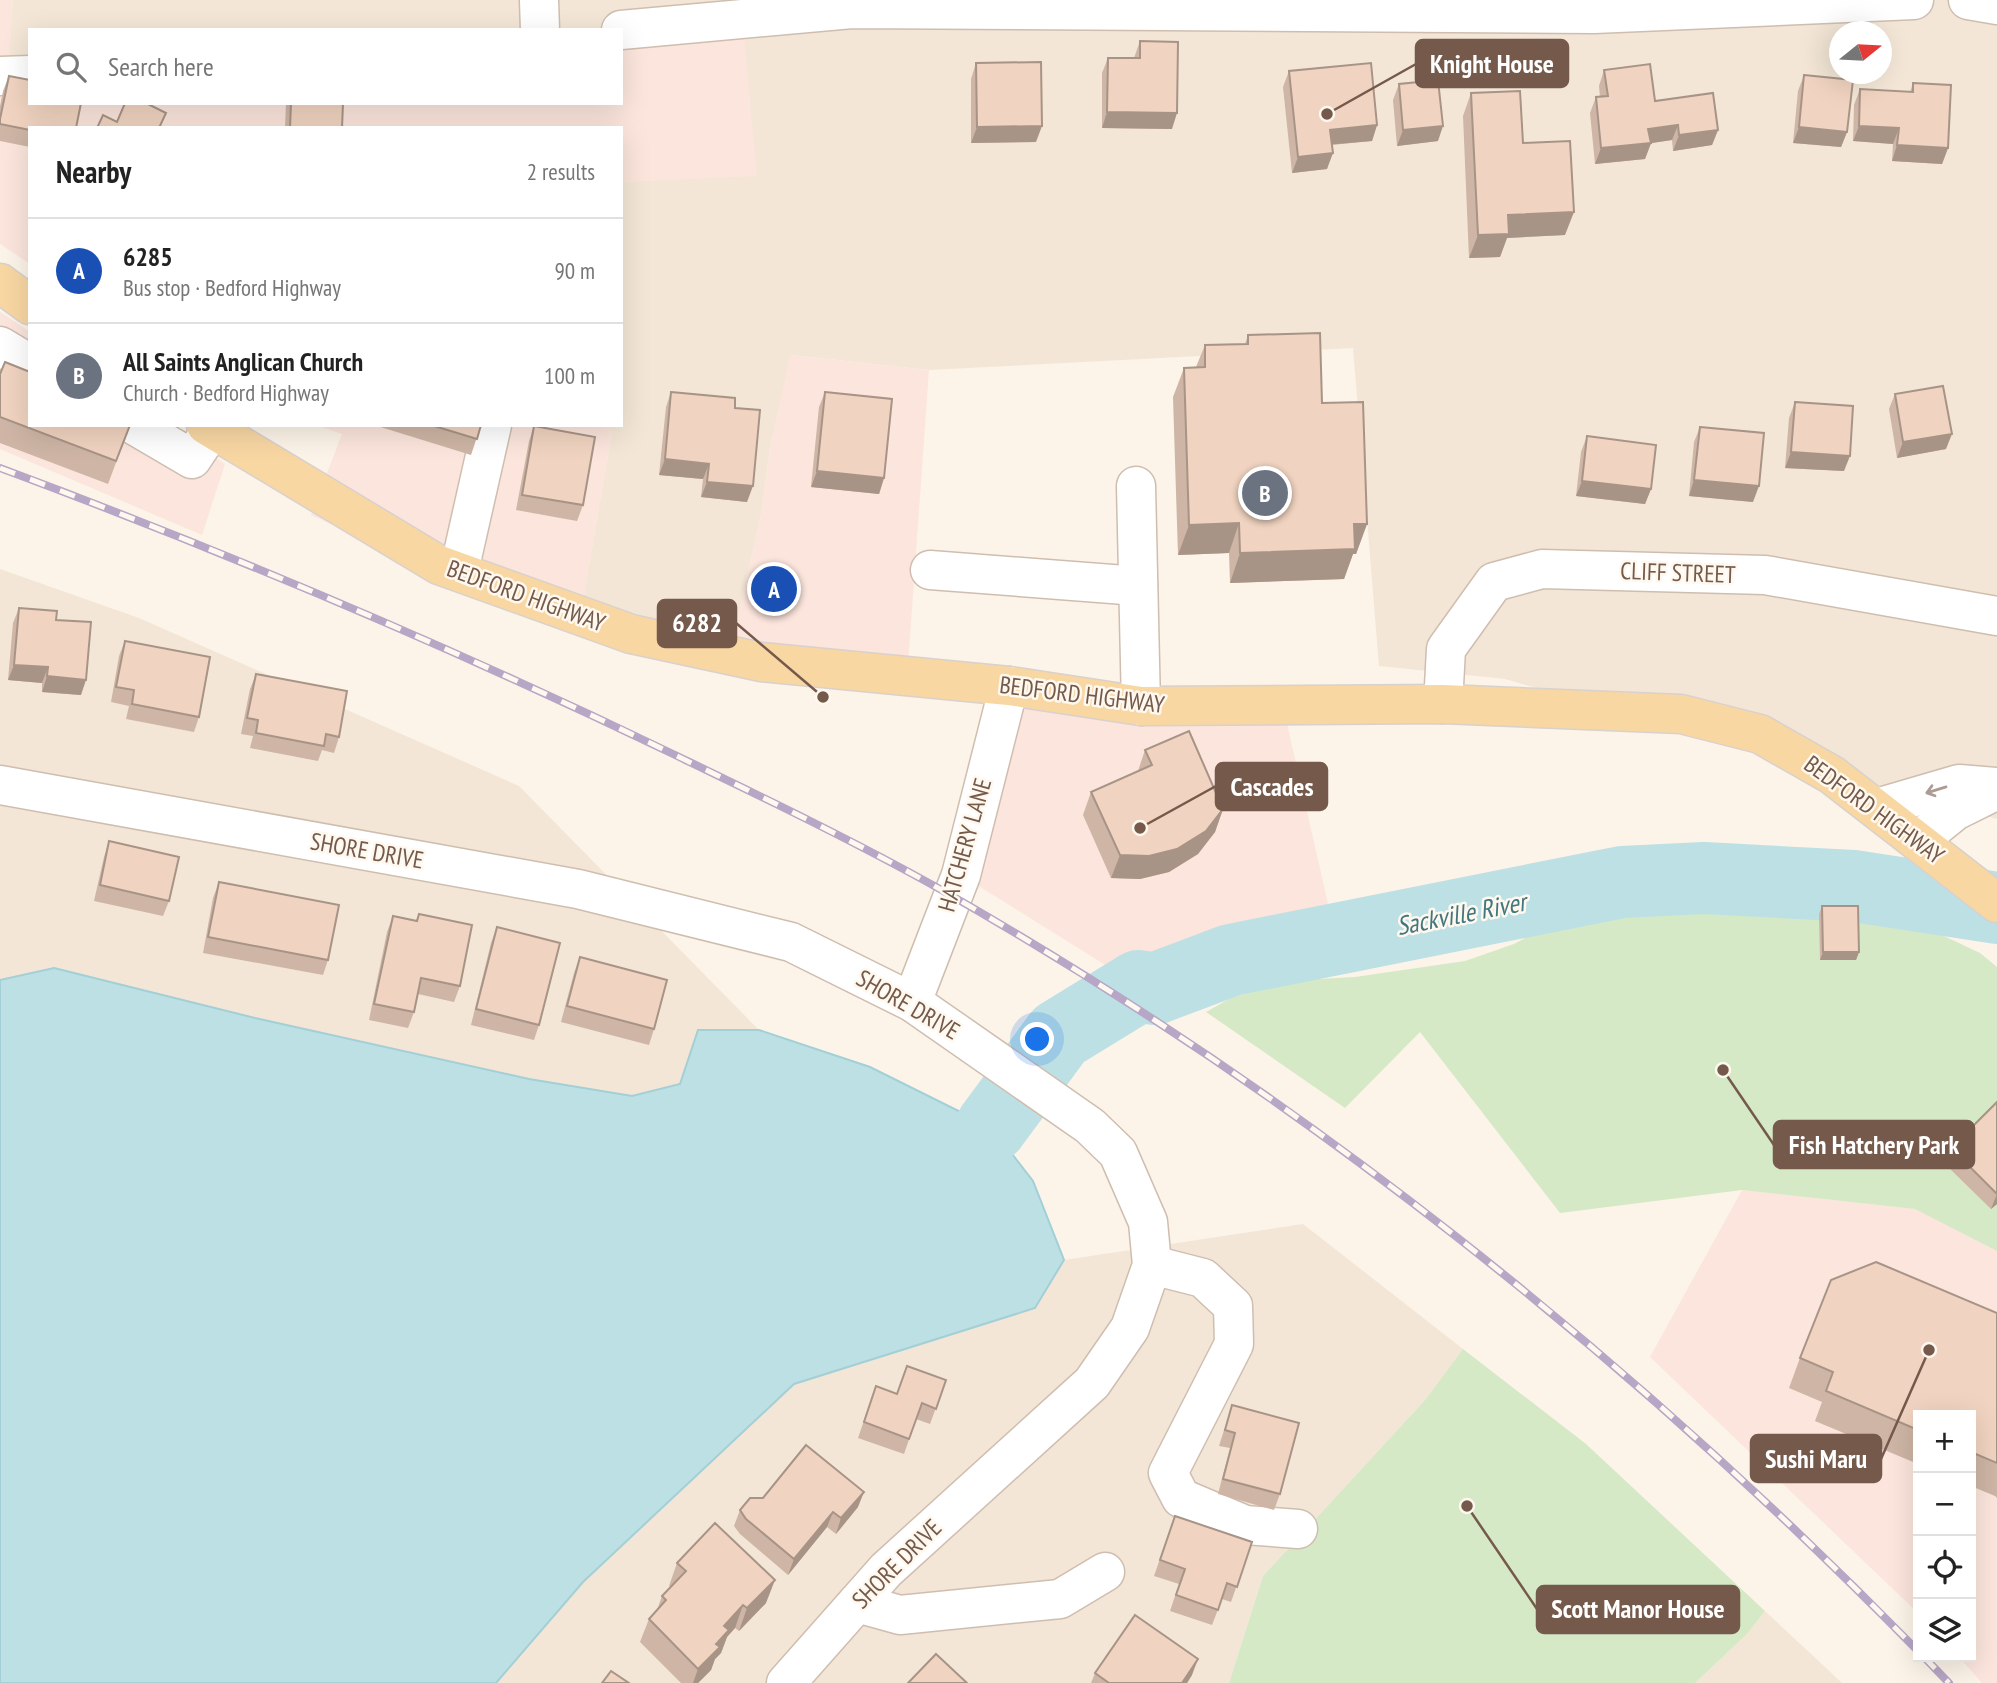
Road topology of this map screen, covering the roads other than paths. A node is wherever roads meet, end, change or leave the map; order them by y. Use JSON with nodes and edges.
{"nodes":[{"id":1,"x":539,"y":0,"type":"edge"},
{"id":2,"x":1914,"y":0,"type":"edge"},
{"id":3,"x":1968,"y":0,"type":"edge"},
{"id":4,"x":1997,"y":5,"type":"edge"},
{"id":5,"x":1204,"y":6,"type":"edge"},
{"id":6,"x":540,"y":28,"type":"edge"},
{"id":7,"x":623,"y":30,"type":"edge"},
{"id":8,"x":28,"y":75,"type":"edge"},
{"id":9,"x":0,"y":76,"type":"edge"},
{"id":10,"x":0,"y":283,"type":"edge"},
{"id":11,"x":28,"y":304,"type":"edge"},
{"id":12,"x":0,"y":346,"type":"edge"},
{"id":13,"x":28,"y":363,"type":"edge"},
{"id":14,"x":137,"y":427,"type":"edge"},
{"id":15,"x":209,"y":427,"type":"edge"},
{"id":16,"x":492,"y":427,"type":"edge"},
{"id":17,"x":1136,"y":486,"type":"dead end"},
{"id":18,"x":930,"y":570,"type":"dead end"},
{"id":19,"x":459,"y":571,"type":"junction"},
{"id":20,"x":1138,"y":586,"type":"junction"},
{"id":21,"x":1997,"y":616,"type":"edge"},
{"id":22,"x":1009,"y":686,"type":"junction"},
{"id":23,"x":1443,"y":704,"type":"junction"},
{"id":24,"x":1141,"y":706,"type":"junction"},
{"id":25,"x":0,"y":785,"type":"edge"},
{"id":26,"x":1997,"y":789,"type":"edge"},
{"id":27,"x":1877,"y":808,"type":"junction"},
{"id":28,"x":1919,"y":840,"type":"junction"},
{"id":29,"x":1997,"y":903,"type":"edge"},
{"id":30,"x":912,"y":1002,"type":"junction"},
{"id":31,"x":1152,"y":1265,"type":"junction"},
{"id":32,"x":1298,"y":1529,"type":"dead end"},
{"id":33,"x":1105,"y":1572,"type":"dead end"},
{"id":34,"x":857,"y":1603,"type":"junction"},
{"id":35,"x":786,"y":1683,"type":"edge"}],
"edges":[{"from":1,"to":6,"type":"street"},
{"from":2,"to":5,"type":"street"},
{"from":3,"to":4,"type":"street"},
{"from":5,"to":7,"type":"street"},
{"from":8,"to":9,"type":"street"},
{"from":10,"to":11,"type":"main road"},
{"from":12,"to":13,"type":"street"},
{"from":14,"to":15,"type":"street"},
{"from":15,"to":19,"type":"main road","name":"BEDFORD HIGHWAY"},
{"from":16,"to":19,"type":"street"},
{"from":17,"to":20,"type":"street"},
{"from":18,"to":20,"type":"street"},
{"from":19,"to":22,"type":"main road","name":"BEDFORD HIGHWAY"},
{"from":20,"to":24,"type":"street"},
{"from":21,"to":23,"type":"street","name":"CLIFF STREET"},
{"from":22,"to":24,"type":"main road","name":"BEDFORD HIGHWAY"},
{"from":22,"to":30,"type":"street","name":"HATCHERY LANE"},
{"from":23,"to":24,"type":"main road","name":"BEDFORD HIGHWAY"},
{"from":23,"to":27,"type":"main road","name":"BEDFORD HIGHWAY"},
{"from":25,"to":30,"type":"street","name":"SHORE DRIVE"},
{"from":26,"to":27,"type":"street","one_way":true},
{"from":26,"to":28,"type":"street"},
{"from":27,"to":28,"type":"main road","name":"BEDFORD HIGHWAY"},
{"from":28,"to":29,"type":"main road","name":"BEDFORD HIGHWAY"},
{"from":30,"to":31,"type":"street","name":"SHORE DRIVE"},
{"from":31,"to":32,"type":"street"},
{"from":31,"to":34,"type":"street","name":"SHORE DRIVE"},
{"from":33,"to":34,"type":"street"},
{"from":34,"to":35,"type":"street","name":"SHORE DRIVE"}]}
